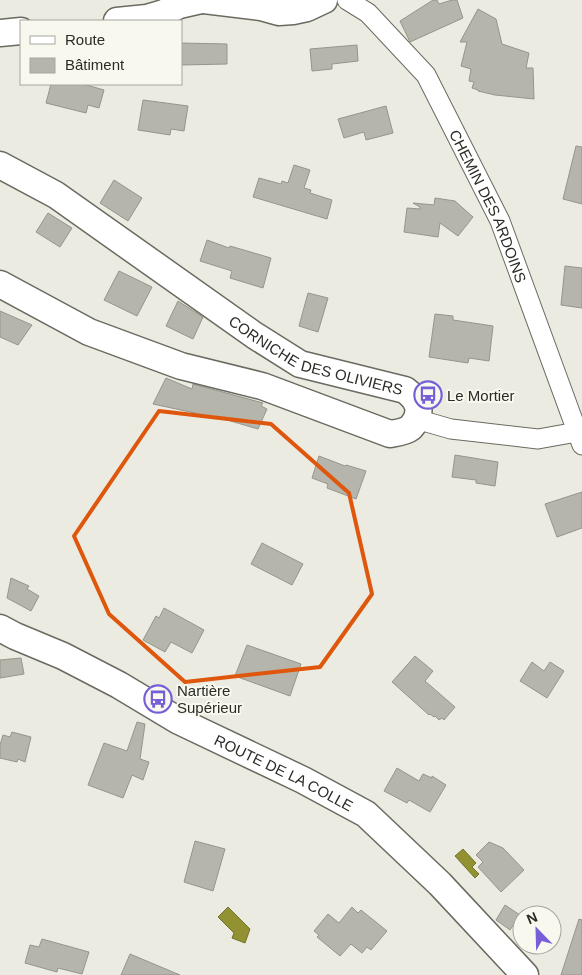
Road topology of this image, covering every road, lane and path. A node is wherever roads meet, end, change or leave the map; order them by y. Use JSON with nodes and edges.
{"nodes":[{"id":1,"x":324,"y":0,"type":"edge"},
{"id":2,"x":347,"y":0,"type":"edge"},
{"id":3,"x":190,"y":1,"type":"edge"},
{"id":4,"x":263,"y":3,"type":"edge"},
{"id":5,"x":127,"y":20,"type":"edge"},
{"id":6,"x":20,"y":32,"type":"edge"},
{"id":7,"x":0,"y":34,"type":"edge"},
{"id":8,"x":0,"y":166,"type":"edge"},
{"id":9,"x":0,"y":284,"type":"edge"},
{"id":10,"x":416,"y":419,"type":"junction"},
{"id":11,"x":580,"y":439,"type":"edge"},
{"id":12,"x":0,"y":628,"type":"edge"},
{"id":13,"x":524,"y":975,"type":"edge"}],
"edges":[{"from":1,"to":4,"type":"street"},
{"from":2,"to":11,"type":"street","name":"CHEMIN DES ARDOINS"},
{"from":3,"to":4,"type":"street"},
{"from":3,"to":5,"type":"street"},
{"from":6,"to":7,"type":"street"},
{"from":8,"to":10,"type":"street","name":"CORNICHE DES OLIVIERS"},
{"from":9,"to":10,"type":"street"},
{"from":10,"to":11,"type":"street"},
{"from":12,"to":13,"type":"street","name":"ROUTE DE LA COLLE"}]}
